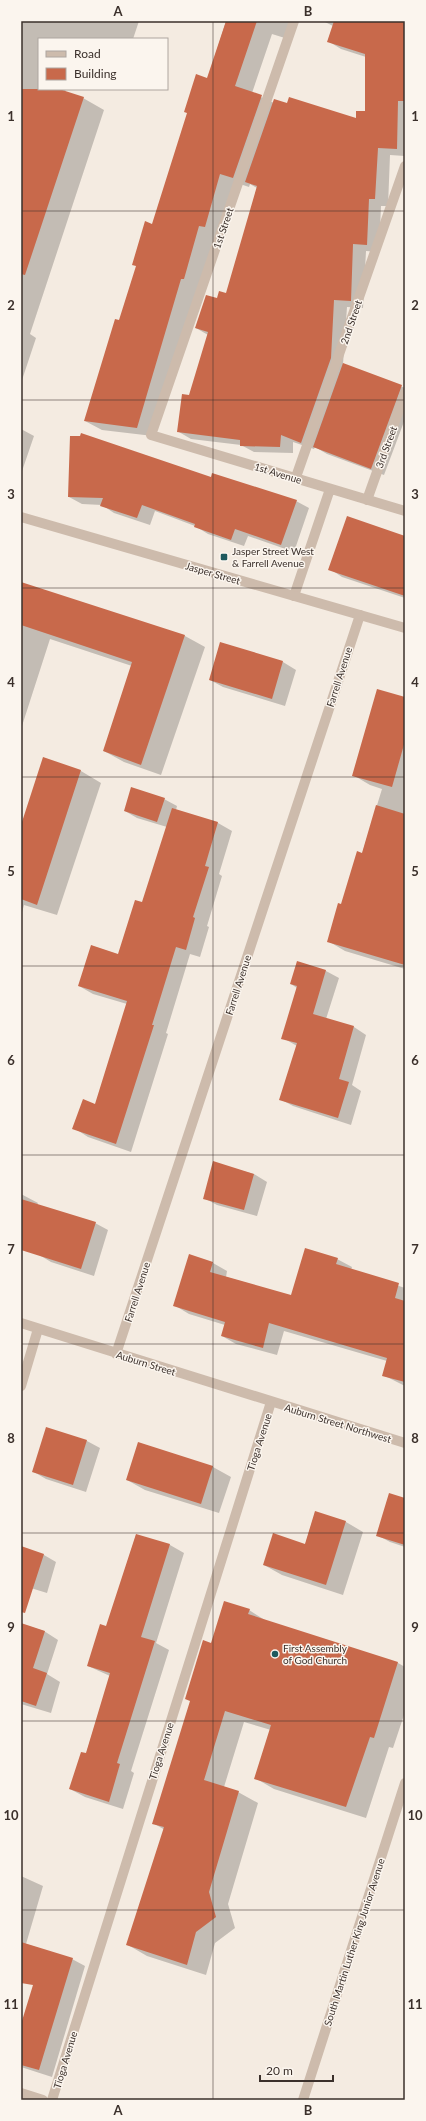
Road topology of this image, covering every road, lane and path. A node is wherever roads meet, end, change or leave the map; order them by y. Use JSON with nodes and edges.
{"nodes":[{"id":1,"x":294,"y":21,"type":"edge"},
{"id":2,"x":405,"y":166,"type":"edge"},
{"id":3,"x":405,"y":393,"type":"edge"},
{"id":4,"x":151,"y":435,"type":"joint"},
{"id":5,"x":296,"y":478,"type":"junction"},
{"id":6,"x":330,"y":489,"type":"junction"},
{"id":7,"x":367,"y":500,"type":"junction"},
{"id":8,"x":405,"y":511,"type":"edge"},
{"id":9,"x":21,"y":517,"type":"edge"},
{"id":10,"x":294,"y":596,"type":"junction"},
{"id":11,"x":360,"y":615,"type":"junction"},
{"id":12,"x":405,"y":628,"type":"edge"},
{"id":13,"x":21,"y":1323,"type":"edge"},
{"id":14,"x":38,"y":1329,"type":"junction"},
{"id":15,"x":116,"y":1354,"type":"junction"},
{"id":16,"x":21,"y":1386,"type":"edge"},
{"id":17,"x":271,"y":1402,"type":"junction"},
{"id":18,"x":405,"y":1443,"type":"edge"},
{"id":19,"x":405,"y":1783,"type":"edge"},
{"id":20,"x":21,"y":2093,"type":"edge"},
{"id":21,"x":43,"y":2100,"type":"edge"},
{"id":22,"x":52,"y":2100,"type":"edge"},
{"id":23,"x":303,"y":2100,"type":"edge"}],
"edges":[{"from":1,"to":4,"type":"street","name":"1st Street"},
{"from":2,"to":5,"type":"street","name":"2nd Street"},
{"from":3,"to":7,"type":"street","name":"3rd Street"},
{"from":4,"to":5,"type":"street","name":"1st Avenue"},
{"from":5,"to":6,"type":"street","name":"1st Avenue"},
{"from":6,"to":7,"type":"street","name":"1st Avenue"},
{"from":6,"to":10,"type":"street"},
{"from":7,"to":8,"type":"street","name":"1st Avenue"},
{"from":9,"to":10,"type":"street","name":"Jasper Street"},
{"from":10,"to":11,"type":"street","name":"Jasper Street"},
{"from":11,"to":12,"type":"street","name":"Jasper Street"},
{"from":11,"to":15,"type":"street","name":"Farrell Avenue"},
{"from":13,"to":14,"type":"street","name":"Auburn Street"},
{"from":14,"to":15,"type":"street","name":"Auburn Street"},
{"from":14,"to":16,"type":"street"},
{"from":15,"to":17,"type":"street","name":"Auburn Street"},
{"from":17,"to":18,"type":"street","name":"Auburn Street Northwest"},
{"from":17,"to":22,"type":"street","name":"Tioga Avenue"},
{"from":19,"to":23,"type":"street","name":"South Martin Luther King Junior Avenue"},
{"from":20,"to":21,"type":"street"}]}
